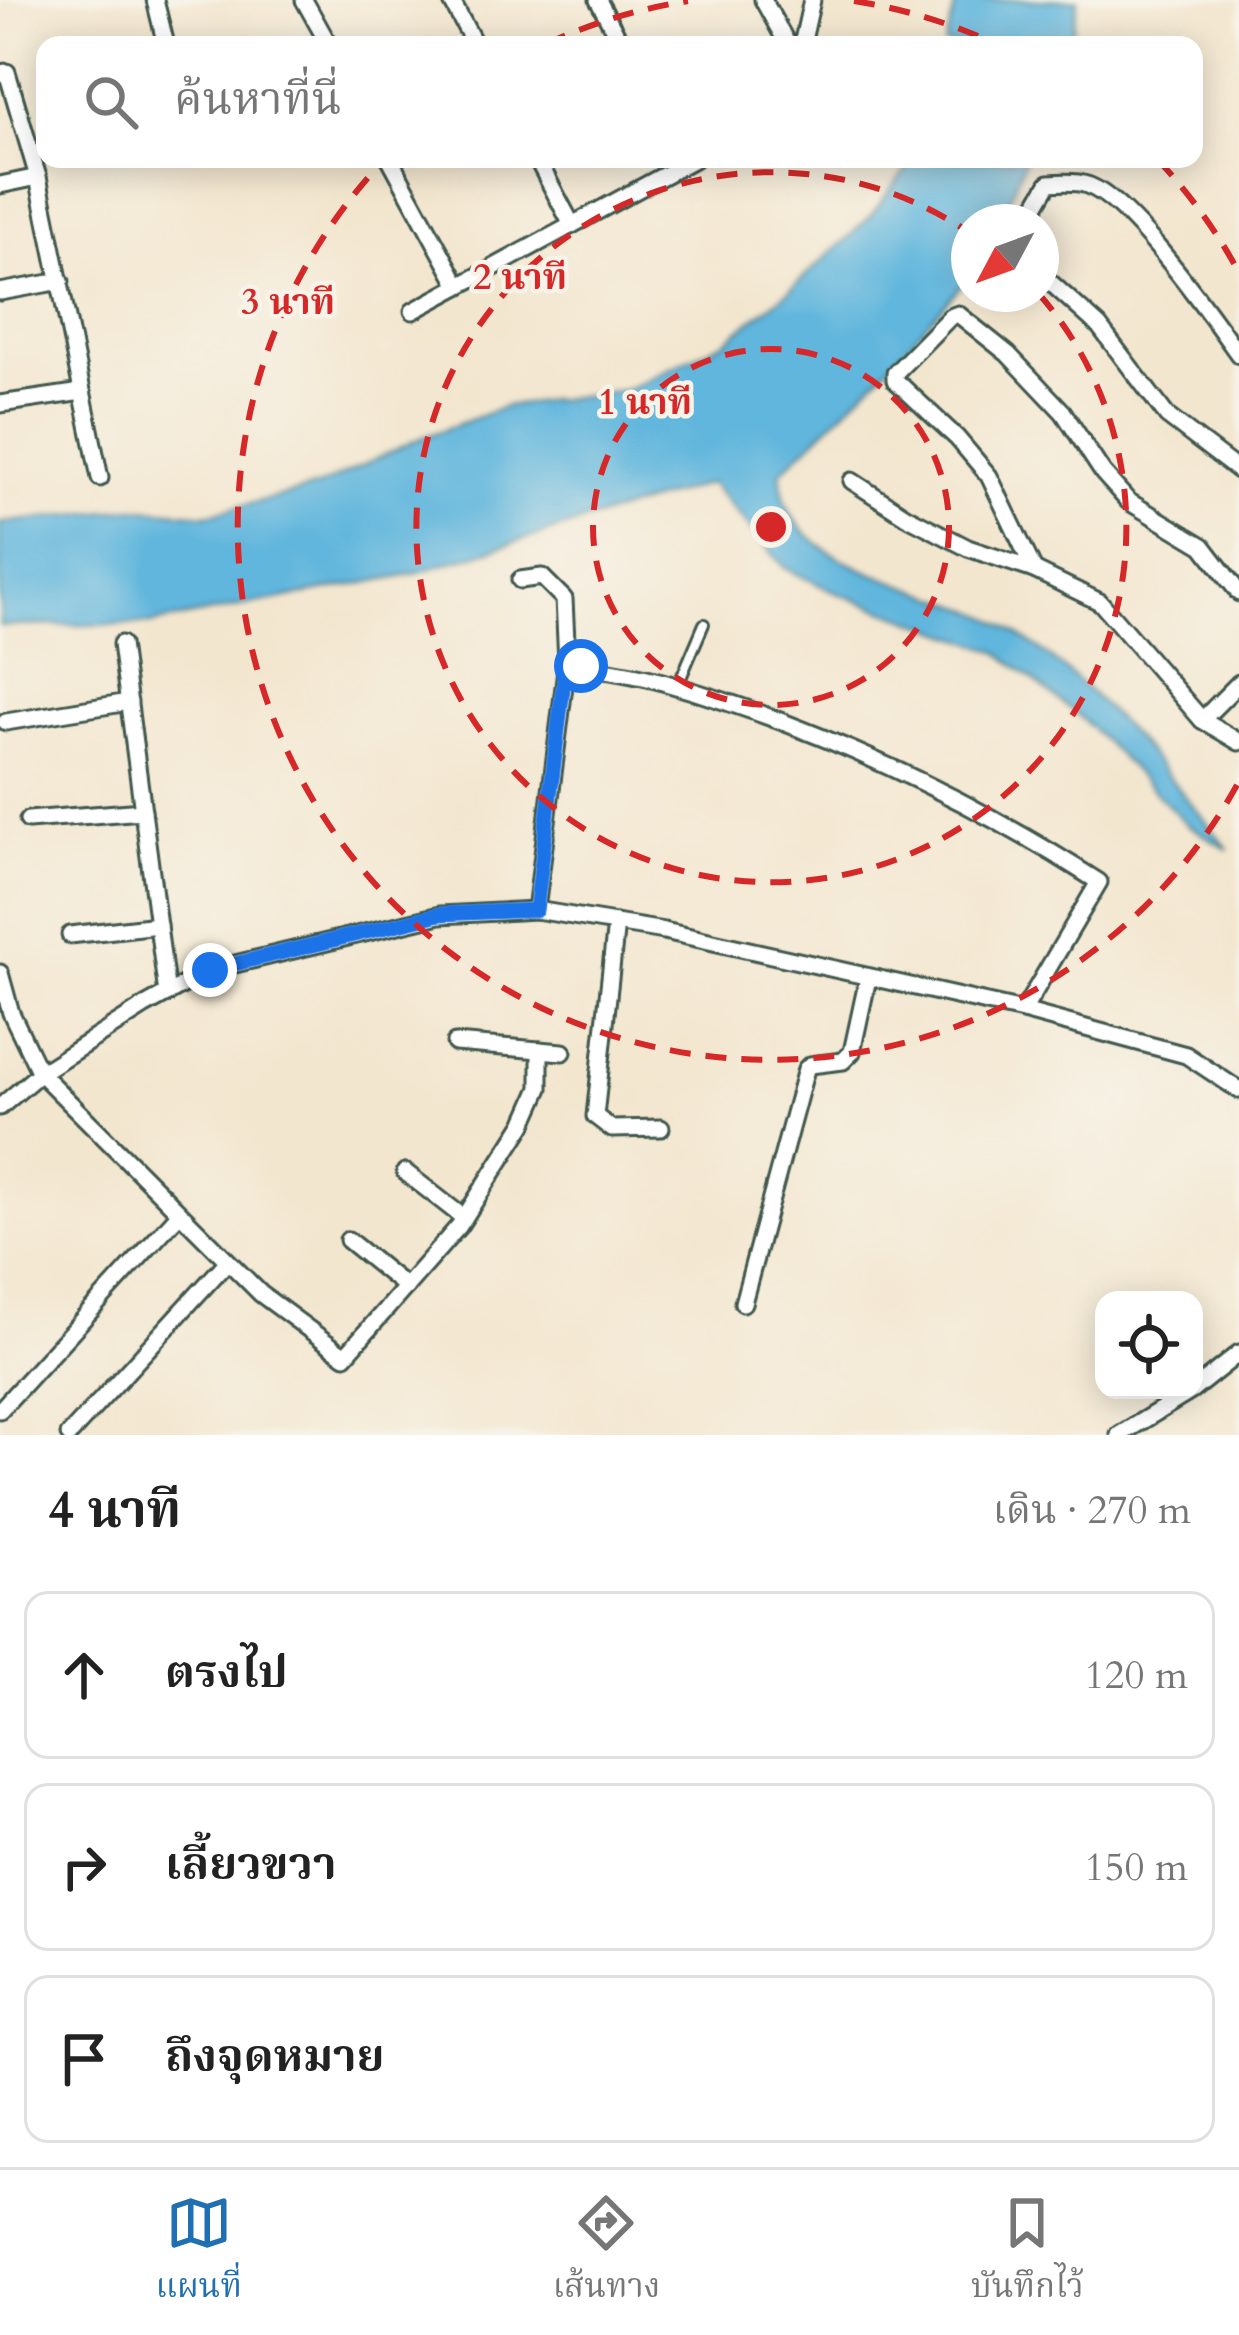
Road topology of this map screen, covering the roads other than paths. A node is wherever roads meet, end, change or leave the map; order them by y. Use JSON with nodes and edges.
{"nodes":[{"id":1,"x":154,"y":0,"type":"edge"},
{"id":2,"x":304,"y":0,"type":"edge"},
{"id":3,"x":451,"y":0,"type":"edge"},
{"id":4,"x":598,"y":0,"type":"edge"},
{"id":5,"x":763,"y":0,"type":"edge"},
{"id":6,"x":812,"y":0,"type":"edge"},
{"id":7,"x":164,"y":36,"type":"edge"},
{"id":8,"x":323,"y":36,"type":"edge"},
{"id":9,"x":471,"y":36,"type":"edge"},
{"id":10,"x":617,"y":36,"type":"edge"},
{"id":11,"x":783,"y":36,"type":"edge"},
{"id":12,"x":804,"y":36,"type":"edge"},
{"id":13,"x":0,"y":73,"type":"edge"},
{"id":14,"x":395,"y":168,"type":"edge"},
{"id":15,"x":542,"y":168,"type":"edge"},
{"id":16,"x":674,"y":168,"type":"edge"},
{"id":17,"x":38,"y":177,"type":"junction"},
{"id":18,"x":0,"y":184,"type":"edge"},
{"id":19,"x":1037,"y":204,"type":"edge"},
{"id":20,"x":572,"y":225,"type":"junction"},
{"id":21,"x":61,"y":281,"type":"junction"},
{"id":22,"x":459,"y":286,"type":"junction"},
{"id":23,"x":1059,"y":290,"type":"edge"},
{"id":24,"x":0,"y":292,"type":"edge"},
{"id":25,"x":413,"y":311,"type":"dead end"},
{"id":26,"x":1239,"y":355,"type":"edge"},
{"id":27,"x":82,"y":392,"type":"junction"},
{"id":28,"x":0,"y":404,"type":"edge"},
{"id":29,"x":1239,"y":471,"type":"edge"},
{"id":30,"x":100,"y":478,"type":"dead end"},
{"id":31,"x":852,"y":481,"type":"dead end"},
{"id":32,"x":1034,"y":571,"type":"junction"},
{"id":33,"x":520,"y":580,"type":"dead end"},
{"id":34,"x":1239,"y":593,"type":"edge"},
{"id":35,"x":704,"y":624,"type":"dead end"},
{"id":36,"x":121,"y":644,"type":"dead end"},
{"id":37,"x":567,"y":662,"type":"junction"},
{"id":38,"x":1239,"y":683,"type":"edge"},
{"id":39,"x":678,"y":687,"type":"junction"},
{"id":40,"x":129,"y":702,"type":"junction"},
{"id":41,"x":1202,"y":720,"type":"junction"},
{"id":42,"x":6,"y":722,"type":"dead end"},
{"id":43,"x":1239,"y":742,"type":"edge"},
{"id":44,"x":143,"y":812,"type":"junction"},
{"id":45,"x":28,"y":820,"type":"dead end"},
{"id":46,"x":536,"y":910,"type":"junction"},
{"id":47,"x":616,"y":923,"type":"junction"},
{"id":48,"x":158,"y":925,"type":"junction"},
{"id":49,"x":70,"y":935,"type":"dead end"},
{"id":50,"x":0,"y":973,"type":"edge"},
{"id":51,"x":868,"y":977,"type":"junction"},
{"id":52,"x":167,"y":994,"type":"junction"},
{"id":53,"x":1023,"y":1011,"type":"junction"},
{"id":54,"x":6,"y":1018,"type":"edge"},
{"id":55,"x":455,"y":1042,"type":"dead end"},
{"id":56,"x":540,"y":1050,"type":"junction"},
{"id":57,"x":563,"y":1052,"type":"dead end"},
{"id":58,"x":40,"y":1073,"type":"junction"},
{"id":59,"x":1239,"y":1090,"type":"edge"},
{"id":60,"x":0,"y":1107,"type":"edge"},
{"id":61,"x":661,"y":1128,"type":"dead end"},
{"id":62,"x":405,"y":1172,"type":"dead end"},
{"id":63,"x":179,"y":1214,"type":"junction"},
{"id":64,"x":464,"y":1218,"type":"junction"},
{"id":65,"x":348,"y":1240,"type":"dead end"},
{"id":66,"x":227,"y":1262,"type":"junction"},
{"id":67,"x":406,"y":1287,"type":"junction"},
{"id":68,"x":743,"y":1303,"type":"dead end"},
{"id":69,"x":1239,"y":1353,"type":"edge"},
{"id":70,"x":1203,"y":1382,"type":"edge"},
{"id":71,"x":1178,"y":1399,"type":"edge"},
{"id":72,"x":0,"y":1410,"type":"edge"},
{"id":73,"x":69,"y":1435,"type":"edge"},
{"id":74,"x":1119,"y":1435,"type":"edge"}],
"edges":[{"from":1,"to":7,"type":"street"},
{"from":2,"to":8,"type":"street"},
{"from":3,"to":9,"type":"street"},
{"from":4,"to":10,"type":"street"},
{"from":5,"to":11,"type":"street"},
{"from":6,"to":12,"type":"street"},
{"from":13,"to":17,"type":"street"},
{"from":14,"to":22,"type":"street"},
{"from":15,"to":20,"type":"street"},
{"from":16,"to":20,"type":"street"},
{"from":17,"to":18,"type":"street"},
{"from":17,"to":21,"type":"street"},
{"from":19,"to":26,"type":"street"},
{"from":20,"to":22,"type":"street"},
{"from":21,"to":24,"type":"street"},
{"from":21,"to":27,"type":"street"},
{"from":22,"to":25,"type":"street"},
{"from":23,"to":29,"type":"street"},
{"from":27,"to":28,"type":"street"},
{"from":27,"to":30,"type":"street"},
{"from":31,"to":32,"type":"street"},
{"from":32,"to":34,"type":"street"},
{"from":32,"to":41,"type":"street"},
{"from":33,"to":37,"type":"street"},
{"from":35,"to":39,"type":"lane"},
{"from":36,"to":40,"type":"street"},
{"from":37,"to":39,"type":"street"},
{"from":37,"to":46,"type":"street"},
{"from":38,"to":41,"type":"street"},
{"from":39,"to":53,"type":"street"},
{"from":40,"to":42,"type":"street"},
{"from":40,"to":44,"type":"street"},
{"from":41,"to":43,"type":"street"},
{"from":44,"to":45,"type":"street"},
{"from":44,"to":48,"type":"street"},
{"from":46,"to":47,"type":"street"},
{"from":46,"to":52,"type":"street"},
{"from":47,"to":51,"type":"street"},
{"from":47,"to":61,"type":"street"},
{"from":48,"to":49,"type":"street"},
{"from":48,"to":52,"type":"street"},
{"from":50,"to":54,"type":"street"},
{"from":51,"to":53,"type":"street"},
{"from":51,"to":68,"type":"street"},
{"from":52,"to":58,"type":"street"},
{"from":53,"to":59,"type":"street"},
{"from":54,"to":58,"type":"street"},
{"from":55,"to":56,"type":"street"},
{"from":56,"to":57,"type":"street"},
{"from":56,"to":64,"type":"street"},
{"from":58,"to":60,"type":"street"},
{"from":58,"to":63,"type":"street"},
{"from":62,"to":64,"type":"street"},
{"from":63,"to":66,"type":"street"},
{"from":63,"to":72,"type":"street"},
{"from":64,"to":67,"type":"street"},
{"from":65,"to":67,"type":"street"},
{"from":66,"to":67,"type":"street"},
{"from":66,"to":73,"type":"street"},
{"from":69,"to":70,"type":"street"},
{"from":71,"to":74,"type":"street"}]}
